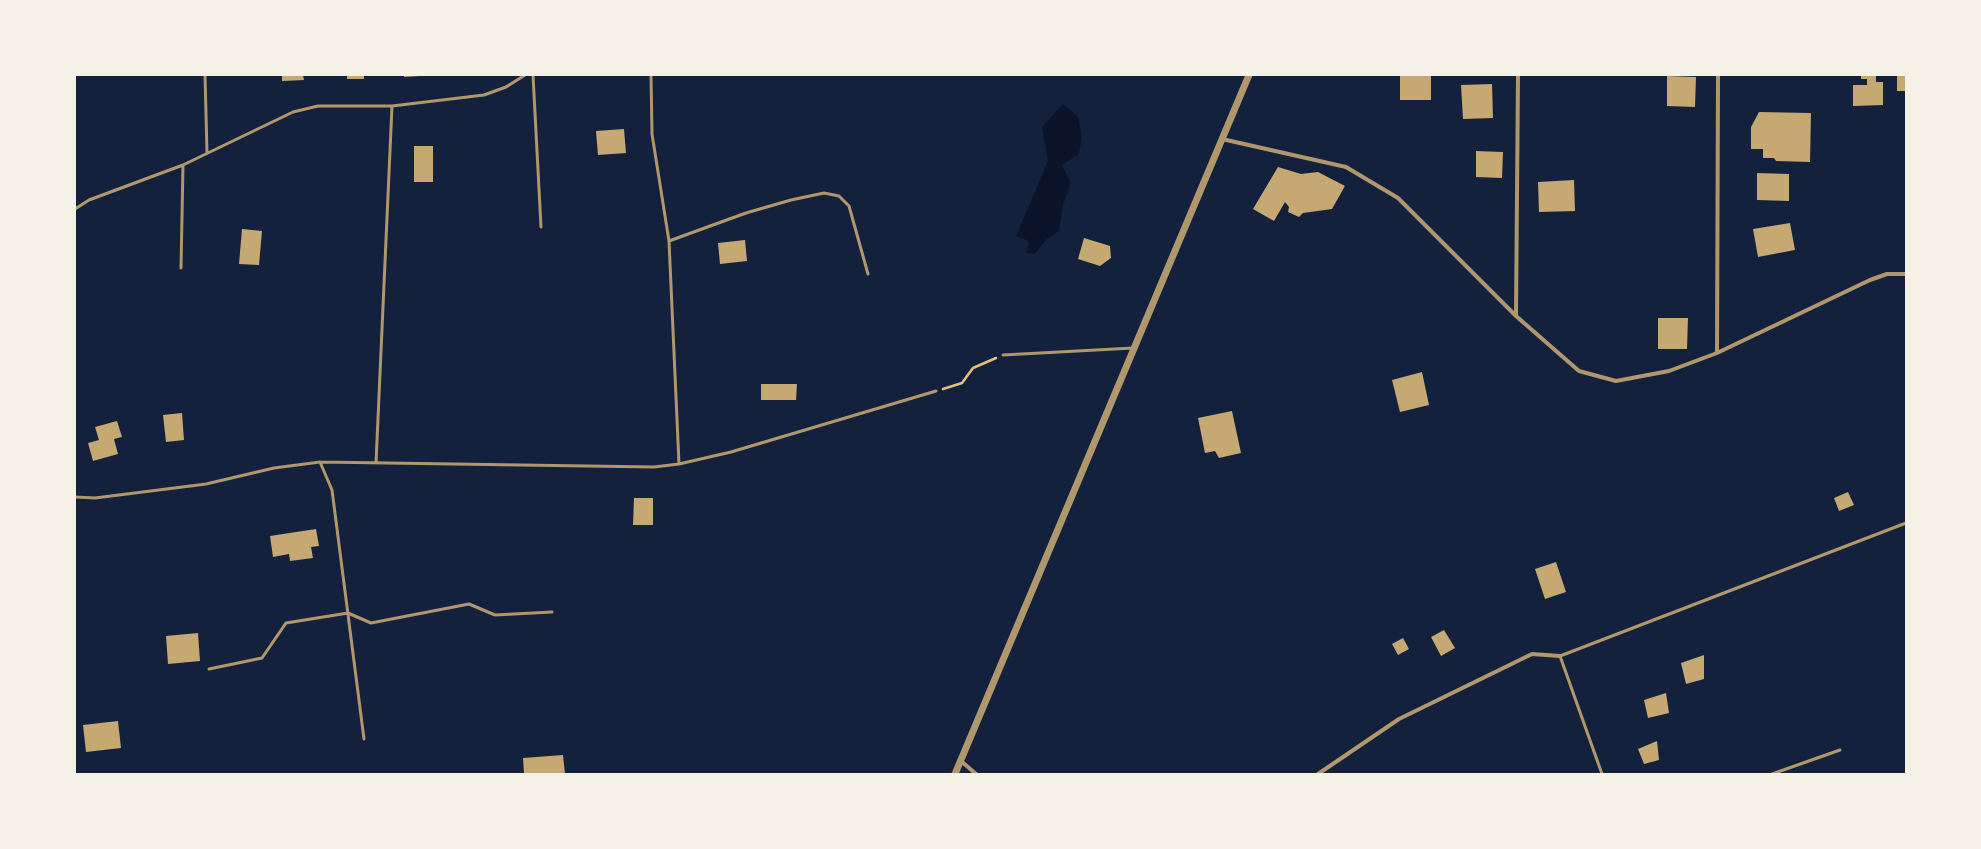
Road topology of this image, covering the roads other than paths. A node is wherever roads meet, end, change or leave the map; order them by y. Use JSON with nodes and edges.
{"nodes":[{"id":1,"x":205,"y":75,"type":"edge"},
{"id":2,"x":525,"y":75,"type":"edge"},
{"id":3,"x":533,"y":75,"type":"edge"},
{"id":4,"x":651,"y":75,"type":"edge"},
{"id":5,"x":1249,"y":75,"type":"edge"},
{"id":6,"x":1518,"y":75,"type":"edge"},
{"id":7,"x":1718,"y":75,"type":"edge"},
{"id":8,"x":392,"y":106,"type":"junction"},
{"id":9,"x":1222,"y":139,"type":"junction"},
{"id":10,"x":207,"y":153,"type":"junction"},
{"id":11,"x":184,"y":164,"type":"junction"},
{"id":12,"x":75,"y":209,"type":"edge"},
{"id":13,"x":541,"y":227,"type":"dead end"},
{"id":14,"x":669,"y":241,"type":"junction"},
{"id":15,"x":181,"y":268,"type":"dead end"},
{"id":16,"x":868,"y":274,"type":"dead end"},
{"id":17,"x":1906,"y":274,"type":"edge"},
{"id":18,"x":1516,"y":316,"type":"junction"},
{"id":19,"x":1135,"y":348,"type":"junction"},
{"id":20,"x":1717,"y":353,"type":"junction"},
{"id":21,"x":1004,"y":355,"type":"road end"},
{"id":22,"x":936,"y":391,"type":"road end"},
{"id":23,"x":320,"y":462,"type":"junction"},
{"id":24,"x":376,"y":463,"type":"junction"},
{"id":25,"x":679,"y":464,"type":"junction"},
{"id":26,"x":75,"y":497,"type":"edge"},
{"id":27,"x":1906,"y":523,"type":"edge"},
{"id":28,"x":552,"y":612,"type":"dead end"},
{"id":29,"x":348,"y":613,"type":"junction"},
{"id":30,"x":1560,"y":656,"type":"junction"},
{"id":31,"x":209,"y":669,"type":"dead end"},
{"id":32,"x":364,"y":739,"type":"dead end"},
{"id":33,"x":1840,"y":750,"type":"dead end"},
{"id":34,"x":961,"y":761,"type":"junction"},
{"id":35,"x":955,"y":774,"type":"edge"},
{"id":36,"x":976,"y":774,"type":"edge"},
{"id":37,"x":1318,"y":774,"type":"edge"},
{"id":38,"x":1602,"y":774,"type":"edge"},
{"id":39,"x":1772,"y":774,"type":"edge"}],
"edges":[{"from":1,"to":10,"type":"lane"},
{"from":2,"to":8,"type":"lane"},
{"from":3,"to":13,"type":"lane"},
{"from":4,"to":14,"type":"lane"},
{"from":5,"to":9,"type":"street"},
{"from":6,"to":18,"type":"street"},
{"from":7,"to":20,"type":"street"},
{"from":8,"to":10,"type":"lane"},
{"from":8,"to":24,"type":"lane"},
{"from":9,"to":18,"type":"street"},
{"from":9,"to":19,"type":"street"},
{"from":10,"to":11,"type":"lane"},
{"from":11,"to":12,"type":"lane"},
{"from":11,"to":15,"type":"lane"},
{"from":14,"to":16,"type":"lane"},
{"from":14,"to":25,"type":"lane"},
{"from":17,"to":20,"type":"street"},
{"from":18,"to":20,"type":"street"},
{"from":19,"to":21,"type":"lane"},
{"from":19,"to":34,"type":"street"},
{"from":22,"to":25,"type":"lane"},
{"from":23,"to":24,"type":"lane"},
{"from":23,"to":26,"type":"lane"},
{"from":23,"to":29,"type":"lane"},
{"from":24,"to":25,"type":"lane"},
{"from":27,"to":30,"type":"lane"},
{"from":28,"to":29,"type":"lane"},
{"from":29,"to":31,"type":"lane"},
{"from":29,"to":32,"type":"lane"},
{"from":30,"to":37,"type":"street"},
{"from":30,"to":38,"type":"lane"},
{"from":33,"to":39,"type":"lane"},
{"from":34,"to":35,"type":"street"},
{"from":34,"to":36,"type":"street"}]}
